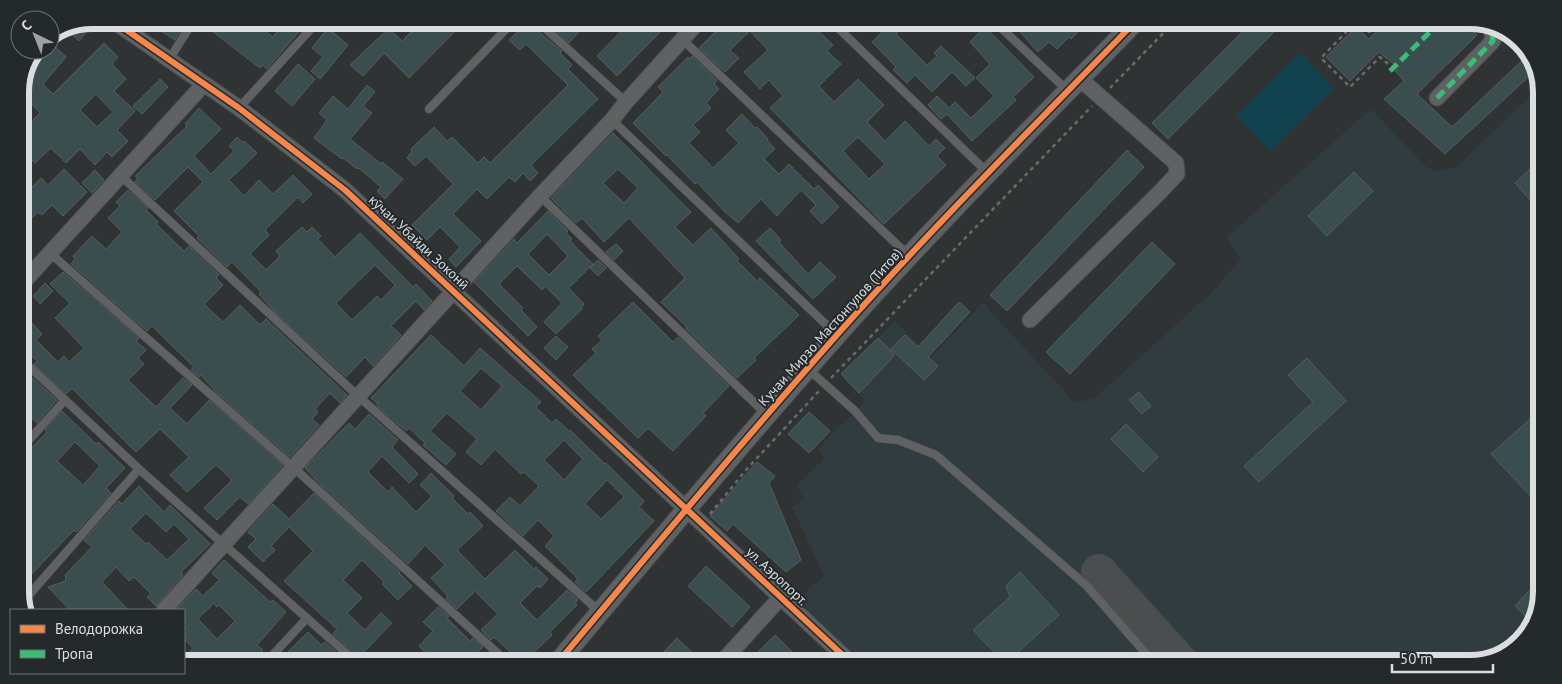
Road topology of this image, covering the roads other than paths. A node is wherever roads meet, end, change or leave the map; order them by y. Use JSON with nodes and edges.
{"nodes":[{"id":1,"x":126,"y":29,"type":"edge"},
{"id":2,"x":188,"y":29,"type":"edge"},
{"id":3,"x":311,"y":29,"type":"edge"},
{"id":4,"x":506,"y":29,"type":"edge"},
{"id":5,"x":546,"y":29,"type":"edge"},
{"id":6,"x":691,"y":29,"type":"edge"},
{"id":7,"x":839,"y":29,"type":"edge"},
{"id":8,"x":1004,"y":29,"type":"edge"},
{"id":9,"x":1128,"y":29,"type":"edge"},
{"id":10,"x":1492,"y":33,"type":"edge"},
{"id":11,"x":682,"y":39,"type":"junction"},
{"id":12,"x":170,"y":58,"type":"junction"},
{"id":13,"x":204,"y":84,"type":"junction"},
{"id":14,"x":1074,"y":85,"type":"junction"},
{"id":15,"x":1437,"y":98,"type":"dead end"},
{"id":16,"x":626,"y":102,"type":"junction"},
{"id":17,"x":239,"y":108,"type":"junction"},
{"id":18,"x":429,"y":109,"type":"dead end"},
{"id":19,"x":612,"y":120,"type":"junction"},
{"id":20,"x":988,"y":172,"type":"junction"},
{"id":21,"x":120,"y":175,"type":"junction"},
{"id":22,"x":540,"y":196,"type":"junction"},
{"id":23,"x":50,"y":253,"type":"junction"},
{"id":24,"x":910,"y":256,"type":"junction"},
{"id":25,"x":29,"y":276,"type":"edge"},
{"id":26,"x":453,"y":292,"type":"junction"},
{"id":27,"x":1030,"y":320,"type":"dead end"},
{"id":28,"x":837,"y":335,"type":"junction"},
{"id":29,"x":29,"y":366,"type":"edge"},
{"id":30,"x":808,"y":368,"type":"junction"},
{"id":31,"x":358,"y":396,"type":"junction"},
{"id":32,"x":65,"y":400,"type":"junction"},
{"id":33,"x":767,"y":415,"type":"junction"},
{"id":34,"x":29,"y":440,"type":"edge"},
{"id":35,"x":293,"y":467,"type":"junction"},
{"id":36,"x":139,"y":469,"type":"junction"},
{"id":37,"x":687,"y":510,"type":"junction"},
{"id":38,"x":224,"y":545,"type":"junction"},
{"id":39,"x":29,"y":595,"type":"edge"},
{"id":40,"x":781,"y":597,"type":"junction"},
{"id":41,"x":165,"y":609,"type":"edge"},
{"id":42,"x":600,"y":612,"type":"junction"},
{"id":43,"x":307,"y":618,"type":"junction"},
{"id":44,"x":273,"y":655,"type":"edge"},
{"id":45,"x":348,"y":655,"type":"edge"},
{"id":46,"x":500,"y":655,"type":"edge"},
{"id":47,"x":564,"y":655,"type":"edge"},
{"id":48,"x":728,"y":655,"type":"edge"},
{"id":49,"x":843,"y":655,"type":"edge"},
{"id":50,"x":1147,"y":655,"type":"edge"}],
"edges":[{"from":1,"to":12,"type":"street","name":"кӯчаи Убайди Зоконӣ"},
{"from":2,"to":12,"type":"lane"},
{"from":3,"to":17,"type":"lane"},
{"from":4,"to":18,"type":"lane"},
{"from":5,"to":16,"type":"lane"},
{"from":6,"to":11,"type":"street"},
{"from":7,"to":20,"type":"lane"},
{"from":8,"to":14,"type":"lane"},
{"from":9,"to":14,"type":"street","name":"Кучаи Мирзо Мастонгулов (Титов)"},
{"from":10,"to":15,"type":"street"},
{"from":11,"to":16,"type":"street"},
{"from":11,"to":24,"type":"lane"},
{"from":12,"to":13,"type":"street","name":"кӯчаи Убайди Зоконӣ"},
{"from":13,"to":17,"type":"street","name":"кӯчаи Убайди Зоконӣ"},
{"from":13,"to":21,"type":"street"},
{"from":14,"to":20,"type":"street","name":"Кучаи Мирзо Мастонгулов (Титов)"},
{"from":14,"to":27,"type":"street"},
{"from":16,"to":19,"type":"street"},
{"from":17,"to":26,"type":"street","name":"кӯчаи Убайди Зоконӣ"},
{"from":19,"to":22,"type":"street"},
{"from":19,"to":28,"type":"lane"},
{"from":20,"to":24,"type":"street","name":"Кучаи Мирзо Мастонгулов (Титов)"},
{"from":21,"to":23,"type":"street"},
{"from":21,"to":31,"type":"lane"},
{"from":22,"to":26,"type":"street"},
{"from":22,"to":33,"type":"lane"},
{"from":23,"to":25,"type":"street"},
{"from":23,"to":35,"type":"lane"},
{"from":24,"to":28,"type":"street","name":"Кучаи Мирзо Мастонгулов (Титов)"},
{"from":26,"to":31,"type":"street"},
{"from":26,"to":37,"type":"street","name":"кӯчаи Убайди Зоконӣ"},
{"from":28,"to":30,"type":"street","name":"Кучаи Мирзо Мастонгулов (Титов)"},
{"from":29,"to":32,"type":"lane"},
{"from":30,"to":33,"type":"street","name":"Кучаи Мирзо Мастонгулов (Титов)"},
{"from":30,"to":50,"type":"lane"},
{"from":31,"to":35,"type":"street"},
{"from":31,"to":42,"type":"lane"},
{"from":32,"to":34,"type":"lane"},
{"from":32,"to":36,"type":"lane"},
{"from":33,"to":37,"type":"street","name":"Кучаи Мирзо Мастонгулов (Титов)"},
{"from":35,"to":38,"type":"street"},
{"from":35,"to":46,"type":"lane"},
{"from":36,"to":38,"type":"lane"},
{"from":36,"to":39,"type":"lane"},
{"from":37,"to":40,"type":"street","name":"ул. Аэропорт."},
{"from":37,"to":42,"type":"street","name":"Кучаи Мирзо Мастонгулов (Титов)"},
{"from":38,"to":41,"type":"street"},
{"from":38,"to":43,"type":"lane"},
{"from":40,"to":48,"type":"street"},
{"from":40,"to":49,"type":"street","name":"ул. Аэропорт."},
{"from":42,"to":47,"type":"street","name":"Кучаи Мирзо Мастонгулов (Титов)"},
{"from":43,"to":44,"type":"lane"},
{"from":43,"to":45,"type":"lane"}]}
